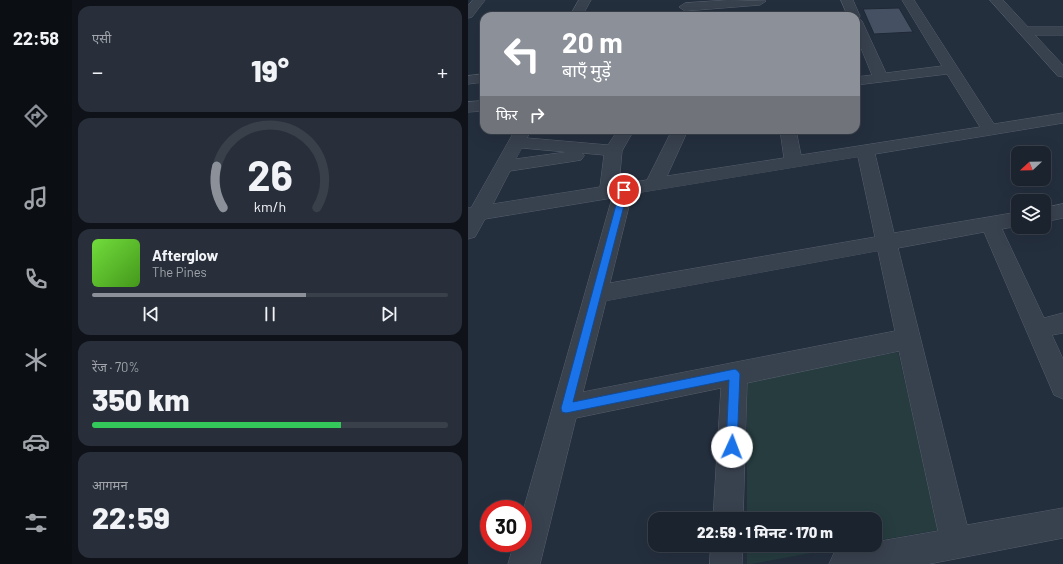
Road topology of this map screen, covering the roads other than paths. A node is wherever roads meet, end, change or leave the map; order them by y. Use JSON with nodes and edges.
{"nodes":[{"id":1,"x":479,"y":0,"type":"edge"},
{"id":2,"x":585,"y":0,"type":"edge"},
{"id":3,"x":595,"y":0,"type":"edge"},
{"id":4,"x":847,"y":0,"type":"edge"},
{"id":5,"x":908,"y":0,"type":"edge"},
{"id":6,"x":996,"y":0,"type":"edge"},
{"id":7,"x":759,"y":1,"type":"edge"},
{"id":8,"x":685,"y":8,"type":"edge"},
{"id":9,"x":578,"y":12,"type":"edge"},
{"id":10,"x":588,"y":12,"type":"edge"},
{"id":11,"x":762,"y":12,"type":"edge"},
{"id":12,"x":852,"y":12,"type":"edge"},
{"id":13,"x":468,"y":14,"type":"edge"},
{"id":14,"x":860,"y":30,"type":"edge"},
{"id":15,"x":1063,"y":31,"type":"edge"},
{"id":16,"x":1025,"y":32,"type":"junction"},
{"id":17,"x":952,"y":68,"type":"junction"},
{"id":18,"x":1063,"y":73,"type":"edge"},
{"id":19,"x":480,"y":78,"type":"edge"},
{"id":20,"x":881,"y":78,"type":"junction"},
{"id":21,"x":468,"y":80,"type":"edge"},
{"id":22,"x":860,"y":81,"type":"edge"},
{"id":23,"x":480,"y":106,"type":"edge"},
{"id":24,"x":468,"y":107,"type":"edge"},
{"id":25,"x":1063,"y":118,"type":"edge"},
{"id":26,"x":990,"y":130,"type":"junction"},
{"id":27,"x":517,"y":134,"type":"edge"},
{"id":28,"x":623,"y":134,"type":"edge"},
{"id":29,"x":678,"y":134,"type":"edge"},
{"id":30,"x":789,"y":134,"type":"edge"},
{"id":31,"x":587,"y":149,"type":"junction"},
{"id":32,"x":865,"y":150,"type":"junction"},
{"id":33,"x":612,"y":151,"type":"junction"},
{"id":34,"x":794,"y":162,"type":"junction"},
{"id":35,"x":504,"y":166,"type":"junction"},
{"id":36,"x":654,"y":185,"type":"junction"},
{"id":37,"x":617,"y":191,"type":"junction"},
{"id":38,"x":471,"y":211,"type":"edge"},
{"id":39,"x":1063,"y":211,"type":"edge"},
{"id":40,"x":1051,"y":213,"type":"edge"},
{"id":41,"x":1011,"y":220,"type":"edge"},
{"id":42,"x":990,"y":224,"type":"junction"},
{"id":43,"x":468,"y":232,"type":"edge"},
{"id":44,"x":887,"y":242,"type":"junction"},
{"id":45,"x":596,"y":294,"type":"junction"},
{"id":46,"x":1063,"y":324,"type":"edge"},
{"id":47,"x":1037,"y":329,"type":"junction"},
{"id":48,"x":909,"y":339,"type":"junction"},
{"id":49,"x":735,"y":374,"type":"junction"},
{"id":50,"x":1063,"y":387,"type":"edge"},
{"id":51,"x":566,"y":408,"type":"junction"},
{"id":52,"x":728,"y":512,"type":"edge"},
{"id":53,"x":1063,"y":523,"type":"edge"},
{"id":54,"x":956,"y":543,"type":"junction"},
{"id":55,"x":727,"y":552,"type":"edge"},
{"id":56,"x":524,"y":564,"type":"edge"},
{"id":57,"x":726,"y":564,"type":"edge"},
{"id":58,"x":845,"y":564,"type":"edge"}],
"edges":[{"from":1,"to":13,"type":"street"},
{"from":2,"to":9,"type":"street"},
{"from":3,"to":10,"type":"street"},
{"from":4,"to":12,"type":"street"},
{"from":5,"to":17,"type":"street"},
{"from":6,"to":16,"type":"street"},
{"from":7,"to":8,"type":"street"},
{"from":7,"to":11,"type":"street"},
{"from":14,"to":20,"type":"street"},
{"from":15,"to":16,"type":"street"},
{"from":16,"to":18,"type":"street"},
{"from":17,"to":20,"type":"street"},
{"from":17,"to":26,"type":"street"},
{"from":19,"to":21,"type":"street"},
{"from":20,"to":22,"type":"street"},
{"from":23,"to":24,"type":"street"},
{"from":25,"to":26,"type":"street"},
{"from":26,"to":32,"type":"street"},
{"from":27,"to":31,"type":"street"},
{"from":27,"to":35,"type":"street"},
{"from":27,"to":38,"type":"street"},
{"from":28,"to":33,"type":"street"},
{"from":29,"to":36,"type":"street"},
{"from":30,"to":34,"type":"street"},
{"from":31,"to":33,"type":"street"},
{"from":31,"to":35,"type":"street"},
{"from":32,"to":34,"type":"street"},
{"from":32,"to":44,"type":"street"},
{"from":33,"to":37,"type":"street"},
{"from":34,"to":36,"type":"street"},
{"from":35,"to":38,"type":"street"},
{"from":36,"to":37,"type":"street"},
{"from":37,"to":38,"type":"street"},
{"from":37,"to":45,"type":"street"},
{"from":38,"to":43,"type":"street"},
{"from":39,"to":40,"type":"street"},
{"from":41,"to":42,"type":"street"},
{"from":42,"to":44,"type":"street"},
{"from":42,"to":47,"type":"street"},
{"from":44,"to":45,"type":"street"},
{"from":44,"to":48,"type":"street"},
{"from":45,"to":51,"type":"street"},
{"from":46,"to":47,"type":"street"},
{"from":47,"to":50,"type":"street"},
{"from":48,"to":49,"type":"street"},
{"from":48,"to":54,"type":"street"},
{"from":49,"to":51,"type":"street"},
{"from":49,"to":52,"type":"street"},
{"from":51,"to":56,"type":"street"},
{"from":53,"to":54,"type":"street"},
{"from":54,"to":58,"type":"street"},
{"from":55,"to":57,"type":"street"}]}
